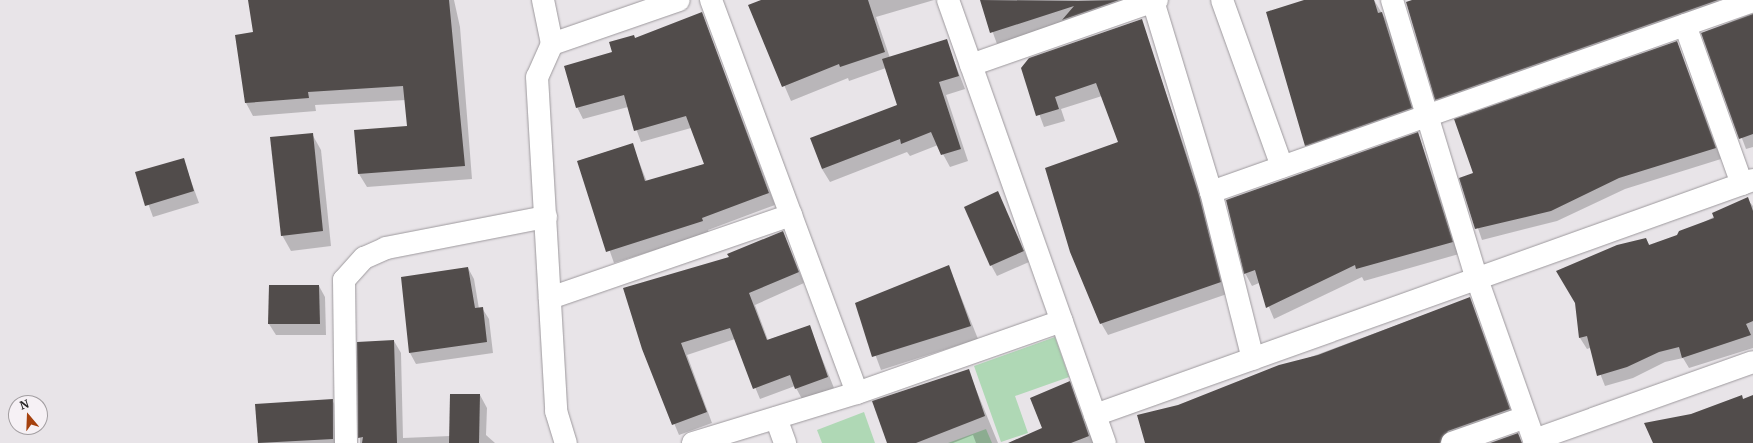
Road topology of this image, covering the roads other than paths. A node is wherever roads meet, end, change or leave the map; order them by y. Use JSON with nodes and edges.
{"nodes":[{"id":1,"x":543,"y":0,"type":"edge"},
{"id":2,"x":680,"y":0,"type":"edge"},
{"id":3,"x":711,"y":0,"type":"edge"},
{"id":4,"x":948,"y":0,"type":"edge"},
{"id":5,"x":1222,"y":0,"type":"edge"},
{"id":6,"x":1392,"y":0,"type":"edge"},
{"id":7,"x":1155,"y":1,"type":"edge"},
{"id":8,"x":1741,"y":3,"type":"edge"},
{"id":9,"x":1685,"y":25,"type":"junction"},
{"id":10,"x":552,"y":44,"type":"junction"},
{"id":11,"x":971,"y":65,"type":"junction"},
{"id":12,"x":1430,"y":115,"type":"junction"},
{"id":13,"x":1282,"y":167,"type":"junction"},
{"id":14,"x":1747,"y":182,"type":"edge"},
{"id":15,"x":1211,"y":192,"type":"junction"},
{"id":16,"x":791,"y":215,"type":"junction"},
{"id":17,"x":546,"y":217,"type":"junction"},
{"id":18,"x":1477,"y":279,"type":"junction"},
{"id":19,"x":550,"y":298,"type":"junction"},
{"id":20,"x":1062,"y":321,"type":"junction"},
{"id":21,"x":1253,"y":359,"type":"junction"},
{"id":22,"x":1753,"y":362,"type":"edge"},
{"id":23,"x":858,"y":393,"type":"junction"},
{"id":24,"x":1095,"y":415,"type":"junction"},
{"id":25,"x":776,"y":418,"type":"junction"},
{"id":26,"x":1526,"y":418,"type":"junction"},
{"id":27,"x":1534,"y":441,"type":"edge"},
{"id":28,"x":346,"y":443,"type":"edge"},
{"id":29,"x":566,"y":443,"type":"edge"},
{"id":30,"x":693,"y":443,"type":"edge"},
{"id":31,"x":785,"y":443,"type":"edge"},
{"id":32,"x":1105,"y":443,"type":"edge"},
{"id":33,"x":1452,"y":443,"type":"edge"}],
"edges":[{"from":1,"to":10,"type":"street"},
{"from":2,"to":10,"type":"street"},
{"from":3,"to":16,"type":"street"},
{"from":4,"to":11,"type":"street"},
{"from":5,"to":13,"type":"street"},
{"from":6,"to":12,"type":"street"},
{"from":7,"to":11,"type":"street"},
{"from":7,"to":15,"type":"street"},
{"from":8,"to":9,"type":"street"},
{"from":9,"to":12,"type":"street"},
{"from":9,"to":14,"type":"street"},
{"from":10,"to":17,"type":"street"},
{"from":11,"to":20,"type":"street"},
{"from":12,"to":13,"type":"street"},
{"from":12,"to":18,"type":"street"},
{"from":13,"to":15,"type":"street"},
{"from":14,"to":18,"type":"street"},
{"from":15,"to":21,"type":"street"},
{"from":16,"to":19,"type":"street"},
{"from":16,"to":23,"type":"street"},
{"from":17,"to":19,"type":"street"},
{"from":17,"to":28,"type":"street"},
{"from":18,"to":21,"type":"street"},
{"from":18,"to":26,"type":"street"},
{"from":19,"to":29,"type":"street"},
{"from":20,"to":23,"type":"street"},
{"from":20,"to":24,"type":"street"},
{"from":21,"to":24,"type":"street"},
{"from":22,"to":27,"type":"street"},
{"from":23,"to":25,"type":"street"},
{"from":24,"to":32,"type":"street"},
{"from":25,"to":30,"type":"street"},
{"from":25,"to":31,"type":"street"},
{"from":26,"to":27,"type":"street"},
{"from":26,"to":33,"type":"street"}]}
